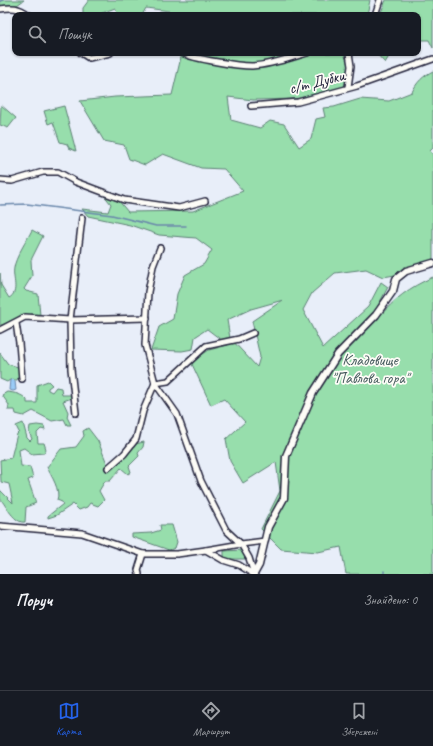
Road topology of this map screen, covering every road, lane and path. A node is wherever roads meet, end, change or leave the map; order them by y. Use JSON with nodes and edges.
{"nodes":[{"id":1,"x":380,"y":0,"type":"edge"},
{"id":2,"x":0,"y":9,"type":"edge"},
{"id":3,"x":25,"y":12,"type":"edge"},
{"id":4,"x":376,"y":12,"type":"edge"},
{"id":5,"x":86,"y":56,"type":"edge"},
{"id":6,"x":97,"y":56,"type":"edge"},
{"id":7,"x":187,"y":56,"type":"edge"},
{"id":8,"x":296,"y":56,"type":"edge"},
{"id":9,"x":349,"y":56,"type":"edge"},
{"id":10,"x":433,"y":59,"type":"edge"},
{"id":11,"x":348,"y":87,"type":"junction"},
{"id":12,"x":251,"y":106,"type":"dead end"},
{"id":13,"x":0,"y":180,"type":"edge"},
{"id":14,"x":205,"y":201,"type":"dead end"},
{"id":15,"x":82,"y":218,"type":"dead end"},
{"id":16,"x":160,"y":248,"type":"dead end"},
{"id":17,"x":433,"y":263,"type":"edge"},
{"id":18,"x":147,"y":318,"type":"junction"},
{"id":19,"x":70,"y":320,"type":"junction"},
{"id":20,"x":16,"y":323,"type":"junction"},
{"id":21,"x":0,"y":330,"type":"edge"},
{"id":22,"x":253,"y":332,"type":"dead end"},
{"id":23,"x":22,"y":379,"type":"dead end"},
{"id":24,"x":155,"y":383,"type":"junction"},
{"id":25,"x":76,"y":413,"type":"dead end"},
{"id":26,"x":108,"y":468,"type":"dead end"},
{"id":27,"x":0,"y":526,"type":"edge"},
{"id":28,"x":265,"y":541,"type":"junction"},
{"id":29,"x":241,"y":544,"type":"junction"},
{"id":30,"x":206,"y":550,"type":"junction"},
{"id":31,"x":143,"y":554,"type":"junction"},
{"id":32,"x":139,"y":574,"type":"edge"},
{"id":33,"x":254,"y":574,"type":"edge"}],
"edges":[{"from":1,"to":4,"type":"street"},
{"from":2,"to":3,"type":"street"},
{"from":5,"to":6,"type":"street"},
{"from":7,"to":8,"type":"street"},
{"from":9,"to":11,"type":"street"},
{"from":10,"to":11,"type":"street","name":"с/т Дубки"},
{"from":11,"to":12,"type":"street","name":"с/т Дубки"},
{"from":13,"to":14,"type":"street"},
{"from":15,"to":19,"type":"street"},
{"from":16,"to":18,"type":"street"},
{"from":17,"to":28,"type":"street"},
{"from":18,"to":19,"type":"street"},
{"from":18,"to":24,"type":"street"},
{"from":19,"to":20,"type":"street"},
{"from":19,"to":25,"type":"street"},
{"from":20,"to":21,"type":"street"},
{"from":20,"to":23,"type":"street"},
{"from":22,"to":24,"type":"street"},
{"from":24,"to":26,"type":"street"},
{"from":24,"to":29,"type":"street"},
{"from":27,"to":31,"type":"street"},
{"from":28,"to":29,"type":"street"},
{"from":28,"to":33,"type":"street"},
{"from":29,"to":30,"type":"street"},
{"from":29,"to":33,"type":"street"},
{"from":30,"to":31,"type":"street"},
{"from":30,"to":33,"type":"street"},
{"from":31,"to":32,"type":"street"}]}
